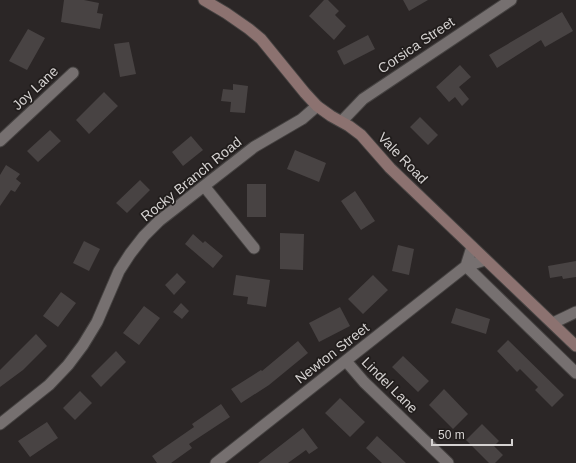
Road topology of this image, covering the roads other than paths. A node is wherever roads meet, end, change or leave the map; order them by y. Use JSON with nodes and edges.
{"nodes":[{"id":1,"x":204,"y":0,"type":"edge"},
{"id":2,"x":511,"y":0,"type":"edge"},
{"id":3,"x":73,"y":73,"type":"dead end"},
{"id":4,"x":317,"y":106,"type":"junction"},
{"id":5,"x":342,"y":121,"type":"junction"},
{"id":6,"x":0,"y":141,"type":"edge"},
{"id":7,"x":204,"y":186,"type":"junction"},
{"id":8,"x":472,"y":247,"type":"junction"},
{"id":9,"x":254,"y":248,"type":"dead end"},
{"id":10,"x":485,"y":260,"type":"junction"},
{"id":11,"x":466,"y":266,"type":"junction"},
{"id":12,"x":576,"y":312,"type":"edge"},
{"id":13,"x":553,"y":324,"type":"junction"},
{"id":14,"x":576,"y":346,"type":"edge"},
{"id":15,"x":346,"y":361,"type":"junction"},
{"id":16,"x":576,"y":373,"type":"edge"},
{"id":17,"x":0,"y":424,"type":"edge"},
{"id":18,"x":216,"y":463,"type":"edge"},
{"id":19,"x":448,"y":463,"type":"edge"}],
"edges":[{"from":1,"to":4,"type":"main road","name":"Vale Road"},
{"from":2,"to":5,"type":"street","name":"Corsica Street"},
{"from":3,"to":6,"type":"street","name":"Joy Lane"},
{"from":4,"to":5,"type":"main road","name":"Vale Road"},
{"from":4,"to":7,"type":"street","name":"Rocky Branch Road"},
{"from":5,"to":8,"type":"main road","name":"Vale Road"},
{"from":7,"to":9,"type":"street"},
{"from":7,"to":17,"type":"street","name":"Rocky Branch Road"},
{"from":8,"to":10,"type":"main road","name":"Vale Road"},
{"from":8,"to":11,"type":"street"},
{"from":10,"to":11,"type":"street","name":"Newton Street"},
{"from":10,"to":13,"type":"main road","name":"Vale Road"},
{"from":11,"to":15,"type":"street","name":"Newton Street"},
{"from":11,"to":16,"type":"street"},
{"from":12,"to":13,"type":"street"},
{"from":13,"to":14,"type":"main road","name":"Vale Road"},
{"from":15,"to":18,"type":"street","name":"Newton Street"},
{"from":15,"to":19,"type":"street","name":"Lindel Lane"}]}
